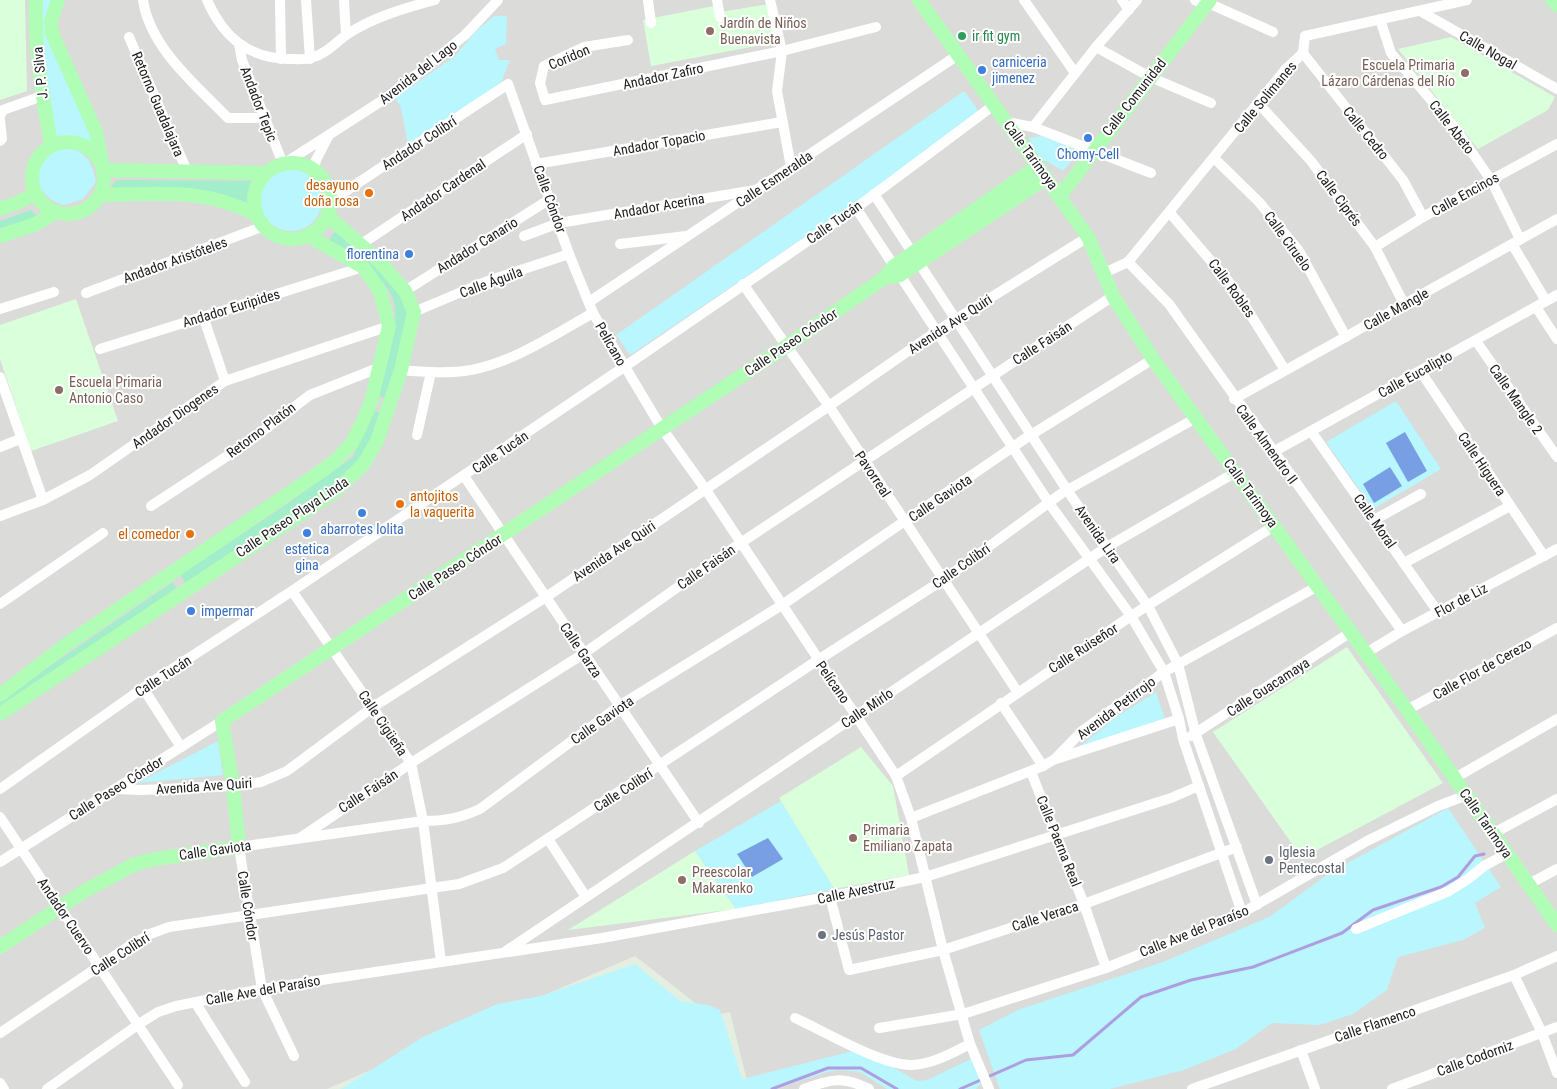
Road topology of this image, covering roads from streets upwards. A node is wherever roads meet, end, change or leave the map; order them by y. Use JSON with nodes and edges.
{"nodes":[{"id":1,"x":36,"y":0,"type":"edge"},
{"id":2,"x":58,"y":0,"type":"edge"},
{"id":3,"x":143,"y":0,"type":"edge"},
{"id":4,"x":207,"y":0,"type":"edge"},
{"id":5,"x":280,"y":0,"type":"edge"},
{"id":6,"x":306,"y":0,"type":"edge"},
{"id":7,"x":344,"y":0,"type":"edge"},
{"id":8,"x":435,"y":0,"type":"edge"},
{"id":9,"x":498,"y":0,"type":"edge"},
{"id":10,"x":648,"y":0,"type":"edge"},
{"id":11,"x":716,"y":0,"type":"edge"},
{"id":12,"x":770,"y":0,"type":"edge"},
{"id":13,"x":919,"y":0,"type":"edge"},
{"id":14,"x":1024,"y":0,"type":"edge"},
{"id":15,"x":1122,"y":0,"type":"edge"},
{"id":16,"x":1137,"y":0,"type":"edge"},
{"id":17,"x":1467,"y":0,"type":"edge"},
{"id":18,"x":1552,"y":0,"type":"edge"},
{"id":19,"x":1205,"y":2,"type":"edge"},
{"id":20,"x":1557,"y":5,"type":"edge"},
{"id":21,"x":1129,"y":10,"type":"junction"},
{"id":22,"x":1420,"y":11,"type":"junction"},
{"id":23,"x":720,"y":17,"type":"dead end"},
{"id":24,"x":1380,"y":19,"type":"junction"},
{"id":25,"x":651,"y":23,"type":"dead end"},
{"id":26,"x":876,"y":26,"type":"dead end"},
{"id":27,"x":1273,"y":32,"type":"dead end"},
{"id":28,"x":346,"y":35,"type":"junction"},
{"id":29,"x":130,"y":37,"type":"dead end"},
{"id":30,"x":628,"y":40,"type":"dead end"},
{"id":31,"x":238,"y":44,"type":"junction"},
{"id":32,"x":1096,"y":47,"type":"junction"},
{"id":33,"x":782,"y":51,"type":"junction"},
{"id":34,"x":1303,"y":52,"type":"junction"},
{"id":35,"x":958,"y":55,"type":"junction"},
{"id":36,"x":281,"y":59,"type":"junction"},
{"id":37,"x":310,"y":59,"type":"junction"},
{"id":38,"x":1076,"y":73,"type":"junction"},
{"id":39,"x":1150,"y":76,"type":"junction"},
{"id":40,"x":508,"y":84,"type":"joint"},
{"id":41,"x":1557,"y":89,"type":"edge"},
{"id":42,"x":42,"y":96,"type":"junction"},
{"id":43,"x":544,"y":100,"type":"joint"},
{"id":44,"x":1211,"y":103,"type":"dead end"},
{"id":45,"x":1258,"y":103,"type":"junction"},
{"id":46,"x":994,"y":105,"type":"junction"},
{"id":47,"x":0,"y":116,"type":"edge"},
{"id":48,"x":265,"y":118,"type":"junction"},
{"id":49,"x":0,"y":120,"type":"edge"},
{"id":50,"x":782,"y":122,"type":"junction"},
{"id":51,"x":1007,"y":122,"type":"junction"},
{"id":52,"x":1033,"y":127,"type":"junction"},
{"id":53,"x":330,"y":134,"type":"junction"},
{"id":54,"x":527,"y":134,"type":"junction"},
{"id":55,"x":0,"y":141,"type":"edge"},
{"id":56,"x":1557,"y":144,"type":"edge"},
{"id":57,"x":51,"y":145,"type":"junction"},
{"id":58,"x":1093,"y":151,"type":"junction"},
{"id":59,"x":1214,"y":158,"type":"junction"},
{"id":60,"x":284,"y":164,"type":"junction"},
{"id":61,"x":536,"y":164,"type":"junction"},
{"id":62,"x":103,"y":167,"type":"junction"},
{"id":63,"x":792,"y":167,"type":"junction"},
{"id":64,"x":314,"y":170,"type":"junction"},
{"id":65,"x":187,"y":171,"type":"junction"},
{"id":66,"x":1042,"y":172,"type":"junction"},
{"id":67,"x":266,"y":173,"type":"junction"},
{"id":68,"x":1151,"y":173,"type":"dead end"},
{"id":69,"x":1491,"y":180,"type":"junction"},
{"id":70,"x":758,"y":189,"type":"junction"},
{"id":71,"x":35,"y":193,"type":"junction"},
{"id":72,"x":874,"y":194,"type":"junction"},
{"id":73,"x":100,"y":195,"type":"junction"},
{"id":74,"x":1060,"y":196,"type":"junction"},
{"id":75,"x":550,"y":200,"type":"junction"},
{"id":76,"x":856,"y":208,"type":"junction"},
{"id":77,"x":0,"y":209,"type":"edge"},
{"id":78,"x":328,"y":209,"type":"junction"},
{"id":79,"x":55,"y":212,"type":"junction"},
{"id":80,"x":1170,"y":213,"type":"junction"},
{"id":81,"x":1423,"y":217,"type":"junction"},
{"id":82,"x":1557,"y":219,"type":"edge"},
{"id":83,"x":261,"y":220,"type":"junction"},
{"id":84,"x":559,"y":223,"type":"junction"},
{"id":85,"x":307,"y":235,"type":"junction"},
{"id":86,"x":0,"y":236,"type":"edge"},
{"id":87,"x":524,"y":236,"type":"dead end"},
{"id":88,"x":688,"y":236,"type":"junction"},
{"id":89,"x":1088,"y":237,"type":"junction"},
{"id":90,"x":1516,"y":242,"type":"junction"},
{"id":91,"x":620,"y":244,"type":"dead end"},
{"id":92,"x":360,"y":245,"type":"junction"},
{"id":93,"x":1375,"y":247,"type":"junction"},
{"id":94,"x":569,"y":254,"type":"junction"},
{"id":95,"x":916,"y":258,"type":"junction"},
{"id":96,"x":1128,"y":262,"type":"junction"},
{"id":97,"x":363,"y":267,"type":"junction"},
{"id":98,"x":897,"y":271,"type":"junction"},
{"id":99,"x":1104,"y":273,"type":"junction"},
{"id":100,"x":742,"y":284,"type":"junction"},
{"id":101,"x":404,"y":290,"type":"junction"},
{"id":102,"x":54,"y":292,"type":"dead end"},
{"id":103,"x":86,"y":292,"type":"dead end"},
{"id":104,"x":1557,"y":295,"type":"edge"},
{"id":105,"x":1113,"y":296,"type":"junction"},
{"id":106,"x":1546,"y":301,"type":"junction"},
{"id":107,"x":589,"y":302,"type":"junction"},
{"id":108,"x":1404,"y":304,"type":"junction"},
{"id":109,"x":1536,"y":307,"type":"junction"},
{"id":110,"x":0,"y":309,"type":"edge"},
{"id":111,"x":414,"y":312,"type":"junction"},
{"id":112,"x":593,"y":314,"type":"junction"},
{"id":113,"x":203,"y":316,"type":"junction"},
{"id":114,"x":956,"y":319,"type":"junction"},
{"id":115,"x":389,"y":326,"type":"junction"},
{"id":116,"x":937,"y":331,"type":"junction"},
{"id":117,"x":1346,"y":337,"type":"junction"},
{"id":118,"x":1557,"y":339,"type":"edge"},
{"id":119,"x":1476,"y":341,"type":"junction"},
{"id":120,"x":788,"y":345,"type":"junction"},
{"id":121,"x":100,"y":348,"type":"dead end"},
{"id":122,"x":1153,"y":359,"type":"junction"},
{"id":123,"x":624,"y":367,"type":"junction"},
{"id":124,"x":378,"y":368,"type":"junction"},
{"id":125,"x":401,"y":370,"type":"junction"},
{"id":126,"x":1285,"y":370,"type":"junction"},
{"id":127,"x":431,"y":372,"type":"junction"},
{"id":128,"x":1421,"y":372,"type":"junction"},
{"id":129,"x":993,"y":376,"type":"junction"},
{"id":130,"x":0,"y":377,"type":"edge"},
{"id":131,"x":225,"y":381,"type":"junction"},
{"id":132,"x":974,"y":388,"type":"junction"},
{"id":133,"x":1234,"y":398,"type":"junction"},
{"id":134,"x":371,"y":402,"type":"junction"},
{"id":135,"x":390,"y":406,"type":"junction"},
{"id":136,"x":829,"y":406,"type":"junction"},
{"id":137,"x":1196,"y":418,"type":"junction"},
{"id":138,"x":661,"y":427,"type":"junction"},
{"id":139,"x":1311,"y":431,"type":"junction"},
{"id":140,"x":417,"y":435,"type":"dead end"},
{"id":141,"x":1031,"y":435,"type":"junction"},
{"id":142,"x":20,"y":439,"type":"junction"},
{"id":143,"x":0,"y":447,"type":"edge"},
{"id":144,"x":1013,"y":448,"type":"junction"},
{"id":145,"x":1273,"y":452,"type":"junction"},
{"id":146,"x":1557,"y":457,"type":"edge"},
{"id":147,"x":865,"y":462,"type":"junction"},
{"id":148,"x":1236,"y":472,"type":"junction"},
{"id":149,"x":464,"y":476,"type":"junction"},
{"id":150,"x":706,"y":490,"type":"junction"},
{"id":151,"x":1067,"y":490,"type":"junction"},
{"id":152,"x":1421,"y":494,"type":"dead end"},
{"id":153,"x":43,"y":500,"type":"junction"},
{"id":154,"x":1049,"y":502,"type":"junction"},
{"id":155,"x":151,"y":506,"type":"dead end"},
{"id":156,"x":1510,"y":506,"type":"junction"},
{"id":157,"x":0,"y":516,"type":"edge"},
{"id":158,"x":906,"y":520,"type":"junction"},
{"id":159,"x":1374,"y":520,"type":"junction"},
{"id":160,"x":1274,"y":526,"type":"junction"},
{"id":161,"x":103,"y":533,"type":"dead end"},
{"id":162,"x":503,"y":535,"type":"junction"},
{"id":163,"x":739,"y":544,"type":"junction"},
{"id":164,"x":1107,"y":547,"type":"junction"},
{"id":165,"x":1557,"y":550,"type":"edge"},
{"id":166,"x":1544,"y":556,"type":"junction"},
{"id":167,"x":1090,"y":559,"type":"junction"},
{"id":168,"x":1404,"y":563,"type":"junction"},
{"id":169,"x":172,"y":572,"type":"junction"},
{"id":170,"x":943,"y":580,"type":"junction"},
{"id":171,"x":1318,"y":586,"type":"junction"},
{"id":172,"x":184,"y":590,"type":"junction"},
{"id":173,"x":292,"y":591,"type":"junction"},
{"id":174,"x":546,"y":597,"type":"junction"},
{"id":175,"x":0,"y":604,"type":"edge"},
{"id":176,"x":782,"y":605,"type":"junction"},
{"id":177,"x":1148,"y":606,"type":"junction"},
{"id":178,"x":1438,"y":612,"type":"junction"},
{"id":179,"x":1131,"y":616,"type":"junction"},
{"id":180,"x":1557,"y":628,"type":"edge"},
{"id":181,"x":1402,"y":631,"type":"junction"},
{"id":182,"x":1351,"y":632,"type":"junction"},
{"id":183,"x":978,"y":633,"type":"junction"},
{"id":184,"x":332,"y":647,"type":"junction"},
{"id":185,"x":1366,"y":653,"type":"junction"},
{"id":186,"x":583,"y":654,"type":"junction"},
{"id":187,"x":818,"y":660,"type":"junction"},
{"id":188,"x":1178,"y":664,"type":"junction"},
{"id":189,"x":1164,"y":672,"type":"junction"},
{"id":190,"x":143,"y":688,"type":"junction"},
{"id":191,"x":1017,"y":691,"type":"junction"},
{"id":192,"x":0,"y":695,"type":"edge"},
{"id":193,"x":1000,"y":703,"type":"junction"},
{"id":194,"x":619,"y":706,"type":"junction"},
{"id":195,"x":373,"y":707,"type":"junction"},
{"id":196,"x":1407,"y":710,"type":"junction"},
{"id":197,"x":0,"y":714,"type":"edge"},
{"id":198,"x":856,"y":715,"type":"junction"},
{"id":199,"x":1179,"y":719,"type":"junction"},
{"id":200,"x":1557,"y":719,"type":"edge"},
{"id":201,"x":222,"y":720,"type":"junction"},
{"id":202,"x":1196,"y":734,"type":"junction"},
{"id":203,"x":1183,"y":739,"type":"junction"},
{"id":204,"x":181,"y":747,"type":"junction"},
{"id":205,"x":1055,"y":759,"type":"junction"},
{"id":206,"x":411,"y":763,"type":"junction"},
{"id":207,"x":660,"y":766,"type":"junction"},
{"id":208,"x":1043,"y":766,"type":"junction"},
{"id":209,"x":1031,"y":772,"type":"junction"},
{"id":210,"x":896,"y":776,"type":"junction"},
{"id":211,"x":1455,"y":778,"type":"junction"},
{"id":212,"x":233,"y":786,"type":"junction"},
{"id":213,"x":1199,"y":786,"type":"junction"},
{"id":214,"x":0,"y":789,"type":"edge"},
{"id":215,"x":115,"y":789,"type":"junction"},
{"id":216,"x":1467,"y":795,"type":"junction"},
{"id":217,"x":1557,"y":799,"type":"edge"},
{"id":218,"x":0,"y":817,"type":"edge"},
{"id":219,"x":911,"y":818,"type":"junction"},
{"id":220,"x":423,"y":821,"type":"junction"},
{"id":221,"x":699,"y":823,"type":"junction"},
{"id":222,"x":1494,"y":833,"type":"junction"},
{"id":223,"x":1056,"y":835,"type":"junction"},
{"id":224,"x":299,"y":838,"type":"junction"},
{"id":225,"x":548,"y":839,"type":"junction"},
{"id":226,"x":239,"y":847,"type":"junction"},
{"id":227,"x":1237,"y":847,"type":"junction"},
{"id":228,"x":21,"y":848,"type":"junction"},
{"id":229,"x":1222,"y":853,"type":"junction"},
{"id":230,"x":1508,"y":853,"type":"junction"},
{"id":231,"x":0,"y":862,"type":"edge"},
{"id":232,"x":1557,"y":869,"type":"edge"},
{"id":233,"x":925,"y":877,"type":"junction"},
{"id":234,"x":1528,"y":884,"type":"junction"},
{"id":235,"x":432,"y":888,"type":"junction"},
{"id":236,"x":586,"y":897,"type":"junction"},
{"id":237,"x":830,"y":897,"type":"junction"},
{"id":238,"x":1084,"y":904,"type":"junction"},
{"id":239,"x":1257,"y":905,"type":"junction"},
{"id":240,"x":60,"y":909,"type":"junction"},
{"id":241,"x":1242,"y":913,"type":"junction"},
{"id":242,"x":251,"y":916,"type":"junction"},
{"id":243,"x":1557,"y":924,"type":"edge"},
{"id":244,"x":1356,"y":929,"type":"dead end"},
{"id":245,"x":0,"y":947,"type":"edge"},
{"id":246,"x":943,"y":950,"type":"junction"},
{"id":247,"x":503,"y":953,"type":"junction"},
{"id":248,"x":1557,"y":956,"type":"edge"},
{"id":249,"x":440,"y":962,"type":"junction"},
{"id":250,"x":101,"y":966,"type":"junction"},
{"id":251,"x":1106,"y":968,"type":"junction"},
{"id":252,"x":1514,"y":976,"type":"junction"},
{"id":253,"x":262,"y":989,"type":"junction"},
{"id":254,"x":195,"y":1002,"type":"junction"},
{"id":255,"x":963,"y":1014,"type":"junction"},
{"id":256,"x":795,"y":1018,"type":"dead end"},
{"id":257,"x":139,"y":1024,"type":"junction"},
{"id":258,"x":1557,"y":1027,"type":"edge"},
{"id":259,"x":879,"y":1028,"type":"dead end"},
{"id":260,"x":1542,"y":1033,"type":"junction"},
{"id":261,"x":0,"y":1034,"type":"edge"},
{"id":262,"x":970,"y":1044,"type":"junction"},
{"id":263,"x":1301,"y":1050,"type":"junction"},
{"id":264,"x":294,"y":1056,"type":"dead end"},
{"id":265,"x":1557,"y":1073,"type":"edge"},
{"id":266,"x":245,"y":1082,"type":"dead end"},
{"id":267,"x":0,"y":1083,"type":"edge"},
{"id":268,"x":987,"y":1084,"type":"edge"},
{"id":269,"x":178,"y":1085,"type":"dead end"},
{"id":270,"x":4,"y":1089,"type":"edge"},
{"id":271,"x":48,"y":1089,"type":"edge"},
{"id":272,"x":804,"y":1089,"type":"edge"},
{"id":273,"x":868,"y":1089,"type":"edge"},
{"id":274,"x":1192,"y":1089,"type":"edge"},
{"id":275,"x":1315,"y":1089,"type":"edge"},
{"id":276,"x":1392,"y":1089,"type":"edge"}],
"edges":[{"from":1,"to":42,"type":"street","name":"J. P. Silva"},
{"from":2,"to":62,"type":"street"},
{"from":3,"to":48,"type":"street"},
{"from":4,"to":31,"type":"street"},
{"from":5,"to":36,"type":"street"},
{"from":6,"to":37,"type":"street"},
{"from":7,"to":28,"type":"street"},
{"from":8,"to":28,"type":"street"},
{"from":9,"to":53,"type":"street","name":"Avenida del Lago"},
{"from":10,"to":25,"type":"street"},
{"from":11,"to":23,"type":"street"},
{"from":12,"to":33,"type":"street"},
{"from":13,"to":35,"type":"street","name":"Calle Tarimoya"},
{"from":14,"to":38,"type":"street"},
{"from":15,"to":21,"type":"street"},
{"from":16,"to":21,"type":"street"},
{"from":17,"to":22,"type":"street","name":"Calle Solimanes"},
{"from":18,"to":20,"type":"street"},
{"from":19,"to":27,"type":"street"},
{"from":19,"to":39,"type":"street","name":"Calle Comunidad"},
{"from":21,"to":32,"type":"street"},
{"from":22,"to":24,"type":"street","name":"Calle Solimanes"},
{"from":22,"to":41,"type":"street","name":"Calle Nogal"},
{"from":24,"to":34,"type":"street","name":"Calle Solimanes"},
{"from":24,"to":69,"type":"street","name":"Calle Abeto"},
{"from":26,"to":33,"type":"street","name":"Andador Zafiro"},
{"from":28,"to":37,"type":"street"},
{"from":29,"to":65,"type":"street","name":"Retorno Guadalajara"},
{"from":30,"to":43,"type":"street","name":"Coridon"},
{"from":31,"to":36,"type":"street"},
{"from":31,"to":48,"type":"street","name":"Andador Tepic"},
{"from":32,"to":38,"type":"street"},
{"from":32,"to":39,"type":"street"},
{"from":33,"to":43,"type":"street","name":"Andador Zafiro"},
{"from":33,"to":50,"type":"street"},
{"from":34,"to":45,"type":"street","name":"Calle Solimanes"},
{"from":34,"to":81,"type":"street","name":"Calle Cedro"},
{"from":35,"to":46,"type":"street","name":"Calle Tarimoya"},
{"from":35,"to":63,"type":"street","name":"Calle Esmeralda"},
{"from":36,"to":37,"type":"street"},
{"from":38,"to":52,"type":"street"},
{"from":39,"to":44,"type":"street"},
{"from":39,"to":58,"type":"street","name":"Calle Comunidad"},
{"from":40,"to":54,"type":"street","name":"Calle Cóndor"},
{"from":40,"to":78,"type":"street","name":"Andador Colibrí"},
{"from":42,"to":47,"type":"street"},
{"from":42,"to":57,"type":"street","name":"J. P. Silva"},
{"from":45,"to":59,"type":"street","name":"Calle Solimanes"},
{"from":45,"to":93,"type":"street","name":"Calle Ciprés"},
{"from":46,"to":51,"type":"street","name":"Calle Tarimoya"},
{"from":46,"to":72,"type":"street","name":"Calle Tucán"},
{"from":48,"to":60,"type":"street","name":"Andador Tepic"},
{"from":49,"to":55,"type":"street"},
{"from":50,"to":61,"type":"street","name":"Andador Topacio"},
{"from":50,"to":63,"type":"street"},
{"from":51,"to":52,"type":"street"},
{"from":51,"to":66,"type":"street","name":"Calle Tarimoya"},
{"from":52,"to":58,"type":"street"},
{"from":53,"to":60,"type":"street","name":"Avenida del Lago"},
{"from":53,"to":64,"type":"street","name":"Avenida del Lago"},
{"from":54,"to":61,"type":"street","name":"Calle Cóndor"},
{"from":54,"to":92,"type":"street","name":"Andador Cardenal"},
{"from":56,"to":69,"type":"street","name":"Calle Encinos"},
{"from":57,"to":62,"type":"street"},
{"from":57,"to":71,"type":"street"},
{"from":58,"to":68,"type":"street"},
{"from":58,"to":74,"type":"street","name":"Calle Comunidad"},
{"from":59,"to":80,"type":"street","name":"Calle Solimanes"},
{"from":59,"to":117,"type":"street","name":"Calle Ciruelo"},
{"from":60,"to":64,"type":"street"},
{"from":60,"to":67,"type":"street"},
{"from":61,"to":75,"type":"street","name":"Calle Cóndor"},
{"from":62,"to":65,"type":"street"},
{"from":62,"to":73,"type":"street"},
{"from":63,"to":70,"type":"street","name":"Calle Esmeralda"},
{"from":64,"to":78,"type":"street"},
{"from":65,"to":67,"type":"street"},
{"from":66,"to":74,"type":"street","name":"Calle Tarimoya"},
{"from":66,"to":95,"type":"street","name":"Calle Paseo Cóndor"},
{"from":67,"to":83,"type":"street"},
{"from":69,"to":81,"type":"street","name":"Calle Encinos"},
{"from":69,"to":90,"type":"street","name":"Calle Abeto"},
{"from":70,"to":84,"type":"street","name":"Andador Acerina"},
{"from":70,"to":88,"type":"street","name":"Calle Esmeralda"},
{"from":71,"to":77,"type":"street"},
{"from":71,"to":79,"type":"street"},
{"from":72,"to":76,"type":"street","name":"Calle Tucán"},
{"from":72,"to":95,"type":"street","name":"Avenida Lira"},
{"from":73,"to":79,"type":"street"},
{"from":73,"to":83,"type":"street"},
{"from":74,"to":89,"type":"street","name":"Calle Tarimoya"},
{"from":75,"to":84,"type":"street","name":"Calle Cóndor"},
{"from":75,"to":101,"type":"street","name":"Andador Canario"},
{"from":76,"to":98,"type":"street","name":"Avenida Lira"},
{"from":76,"to":100,"type":"street","name":"Calle Tucán"},
{"from":78,"to":85,"type":"street"},
{"from":78,"to":92,"type":"street"},
{"from":79,"to":86,"type":"street"},
{"from":80,"to":96,"type":"street","name":"Calle Solimanes"},
{"from":80,"to":126,"type":"street","name":"Calle Robles"},
{"from":81,"to":93,"type":"street","name":"Calle Encinos"},
{"from":82,"to":90,"type":"street","name":"Calle Mangle"},
{"from":83,"to":85,"type":"street"},
{"from":83,"to":103,"type":"street","name":"Andador Aristóteles"},
{"from":84,"to":87,"type":"street","name":"Andador Acerina"},
{"from":84,"to":94,"type":"street","name":"Calle Cóndor"},
{"from":85,"to":97,"type":"street","name":"Calle Paseo Playa Linda"},
{"from":88,"to":91,"type":"street"},
{"from":88,"to":107,"type":"street","name":"Calle Esmeralda"},
{"from":89,"to":99,"type":"street","name":"Calle Tarimoya"},
{"from":89,"to":114,"type":"street","name":"Avenida Ave Quiri"},
{"from":90,"to":106,"type":"street","name":"Calle Abeto"},
{"from":90,"to":108,"type":"street","name":"Calle Mangle"},
{"from":92,"to":101,"type":"street"},
{"from":93,"to":108,"type":"street","name":"Calle Ciprés"},
{"from":94,"to":107,"type":"street","name":"Calle Cóndor"},
{"from":94,"to":111,"type":"street","name":"Calle Águila"},
{"from":95,"to":98,"type":"street","name":"Calle Paseo Cóndor"},
{"from":95,"to":114,"type":"street","name":"Avenida Lira"},
{"from":96,"to":99,"type":"street","name":"Calle Solimanes"},
{"from":96,"to":133,"type":"street","name":"Calle Almendro II"},
{"from":97,"to":113,"type":"street","name":"Andador Euripides"},
{"from":97,"to":115,"type":"street","name":"Calle Paseo Playa Linda"},
{"from":98,"to":116,"type":"street","name":"Avenida Lira"},
{"from":98,"to":120,"type":"street","name":"Calle Paseo Cóndor"},
{"from":99,"to":105,"type":"street","name":"Calle Tarimoya"},
{"from":100,"to":120,"type":"street","name":"Pavorreal"},
{"from":100,"to":123,"type":"street","name":"Calle Tucán"},
{"from":101,"to":111,"type":"street"},
{"from":102,"to":110,"type":"street"},
{"from":104,"to":106,"type":"street","name":"Calle Eucalipto"},
{"from":105,"to":122,"type":"street","name":"Calle Tarimoya"},
{"from":105,"to":129,"type":"street","name":"Calle Faisán"},
{"from":106,"to":109,"type":"street","name":"Calle Eucalipto"},
{"from":107,"to":112,"type":"street","name":"Calle Cóndor"},
{"from":108,"to":117,"type":"street","name":"Calle Mangle"},
{"from":109,"to":118,"type":"street"},
{"from":109,"to":119,"type":"street","name":"Calle Eucalipto"},
{"from":111,"to":125,"type":"street","name":"Calle Paseo Playa Linda"},
{"from":112,"to":123,"type":"street","name":"Pelícano"},
{"from":112,"to":127,"type":"street"},
{"from":113,"to":121,"type":"street","name":"Andador Euripides"},
{"from":113,"to":131,"type":"street"},
{"from":114,"to":116,"type":"street","name":"Avenida Ave Quiri"},
{"from":114,"to":129,"type":"street","name":"Avenida Lira"},
{"from":115,"to":124,"type":"street","name":"Calle Paseo Playa Linda"},
{"from":115,"to":131,"type":"street","name":"Andador Diogenes"},
{"from":116,"to":132,"type":"street","name":"Avenida Lira"},
{"from":116,"to":136,"type":"street","name":"Avenida Ave Quiri"},
{"from":117,"to":126,"type":"street","name":"Calle Mangle"},
{"from":119,"to":128,"type":"street","name":"Calle Eucalipto"},
{"from":119,"to":146,"type":"street","name":"Calle Mangle 2"},
{"from":120,"to":136,"type":"street","name":"Pavorreal"},
{"from":120,"to":138,"type":"street","name":"Calle Paseo Cóndor"},
{"from":122,"to":137,"type":"street","name":"Calle Tarimoya"},
{"from":122,"to":141,"type":"street","name":"Calle Gaviota"},
{"from":123,"to":138,"type":"street","name":"Pelícano"},
{"from":123,"to":149,"type":"street","name":"Calle Tucán"},
{"from":124,"to":134,"type":"street","name":"Calle Paseo Playa Linda"},
{"from":124,"to":155,"type":"street","name":"Retorno Platón"},
{"from":125,"to":127,"type":"street"},
{"from":125,"to":135,"type":"street","name":"Calle Paseo Playa Linda"},
{"from":126,"to":133,"type":"street","name":"Calle Mangle"},
{"from":127,"to":140,"type":"street"},
{"from":128,"to":139,"type":"street","name":"Calle Eucalipto"},
{"from":128,"to":156,"type":"street","name":"Calle Higuera"},
{"from":129,"to":132,"type":"street","name":"Calle Faisán"},
{"from":129,"to":141,"type":"street","name":"Avenida Lira"},
{"from":130,"to":142,"type":"street"},
{"from":131,"to":153,"type":"street","name":"Andador Diogenes"},
{"from":132,"to":144,"type":"street","name":"Avenida Lira"},
{"from":132,"to":147,"type":"street","name":"Calle Faisán"},
{"from":133,"to":145,"type":"street","name":"Calle Almendro II"},
{"from":134,"to":135,"type":"street"},
{"from":134,"to":169,"type":"street","name":"Calle Paseo Playa Linda"},
{"from":135,"to":172,"type":"street","name":"Calle Paseo Playa Linda"},
{"from":136,"to":147,"type":"street","name":"Pavorreal"},
{"from":136,"to":150,"type":"street","name":"Avenida Ave Quiri"},
{"from":137,"to":148,"type":"street","name":"Calle Tarimoya"},
{"from":137,"to":151,"type":"street","name":"Calle Colibrí"},
{"from":138,"to":150,"type":"street","name":"Pelícano"},
{"from":138,"to":162,"type":"street","name":"Calle Paseo Cóndor"},
{"from":139,"to":145,"type":"street","name":"Calle Eucalipto"},
{"from":139,"to":159,"type":"street","name":"Calle Moral"},
{"from":141,"to":144,"type":"street","name":"Calle Gaviota"},
{"from":141,"to":151,"type":"street","name":"Avenida Lira"},
{"from":142,"to":143,"type":"street"},
{"from":142,"to":153,"type":"street"},
{"from":144,"to":154,"type":"street","name":"Avenida Lira"},
{"from":144,"to":158,"type":"street","name":"Calle Gaviota"},
{"from":145,"to":181,"type":"street","name":"Calle Almendro II"},
{"from":147,"to":158,"type":"street","name":"Pavorreal"},
{"from":147,"to":163,"type":"street","name":"Calle Faisán"},
{"from":148,"to":160,"type":"street","name":"Calle Tarimoya"},
{"from":148,"to":164,"type":"street","name":"Calle Mirlo"},
{"from":149,"to":162,"type":"street","name":"Calle Garza"},
{"from":149,"to":173,"type":"street","name":"Calle Tucán"},
{"from":150,"to":163,"type":"street","name":"Pelícano"},
{"from":150,"to":174,"type":"street","name":"Avenida Ave Quiri"},
{"from":151,"to":154,"type":"street","name":"Calle Colibrí"},
{"from":151,"to":164,"type":"street","name":"Avenida Lira"},
{"from":152,"to":159,"type":"street"},
{"from":153,"to":157,"type":"street","name":"Andador Diogenes"},
{"from":154,"to":167,"type":"street","name":"Avenida Lira"},
{"from":154,"to":170,"type":"street","name":"Calle Colibrí"},
{"from":156,"to":166,"type":"street","name":"Calle Higuera"},
{"from":156,"to":168,"type":"street"},
{"from":158,"to":170,"type":"street","name":"Pavorreal"},
{"from":158,"to":176,"type":"street","name":"Calle Gaviota"},
{"from":159,"to":168,"type":"street","name":"Calle Moral"},
{"from":160,"to":171,"type":"street","name":"Calle Tarimoya"},
{"from":160,"to":177,"type":"street","name":"Calle Ruiseñor"},
{"from":161,"to":175,"type":"street"},
{"from":162,"to":174,"type":"street","name":"Calle Garza"},
{"from":162,"to":184,"type":"street","name":"Calle Paseo Cóndor"},
{"from":163,"to":176,"type":"street","name":"Pelícano"},
{"from":163,"to":186,"type":"street","name":"Calle Faisán"},
{"from":164,"to":167,"type":"street","name":"Calle Mirlo"},
{"from":164,"to":177,"type":"street","name":"Avenida Lira"},
{"from":165,"to":166,"type":"street","name":"Flor de Liz"},
{"from":166,"to":178,"type":"street","name":"Flor de Liz"},
{"from":167,"to":179,"type":"street","name":"Avenida Lira"},
{"from":167,"to":183,"type":"street","name":"Calle Mirlo"},
{"from":168,"to":178,"type":"street","name":"Calle Moral"},
{"from":169,"to":172,"type":"street"},
{"from":169,"to":192,"type":"street","name":"Calle Paseo Playa Linda"},
{"from":170,"to":183,"type":"street","name":"Pavorreal"},
{"from":170,"to":187,"type":"street","name":"Calle Colibrí"},
{"from":171,"to":182,"type":"street","name":"Calle Tarimoya"},
{"from":171,"to":188,"type":"street","name":"Avenida Petirrojo"},
{"from":172,"to":197,"type":"street","name":"Calle Paseo Playa Linda"},
{"from":173,"to":184,"type":"street","name":"Calle Cigüeña"},
{"from":173,"to":190,"type":"street","name":"Calle Tucán"},
{"from":174,"to":186,"type":"street","name":"Calle Garza"},
{"from":174,"to":195,"type":"street","name":"Avenida Ave Quiri"},
{"from":176,"to":187,"type":"street","name":"Pelícano"},
{"from":176,"to":194,"type":"street","name":"Calle Gaviota"},
{"from":177,"to":179,"type":"street","name":"Calle Ruiseñor"},
{"from":177,"to":188,"type":"street","name":"Avenida Lira"},
{"from":178,"to":181,"type":"street","name":"Flor de Liz"},
{"from":179,"to":189,"type":"street","name":"Avenida Lira"},
{"from":179,"to":191,"type":"street","name":"Calle Ruiseñor"},
{"from":180,"to":196,"type":"street","name":"Calle Flor de Cerezo"},
{"from":181,"to":185,"type":"street","name":"Flor de Liz"},
{"from":182,"to":185,"type":"street","name":"Calle Tarimoya"},
{"from":182,"to":202,"type":"street","name":"Calle Guacamaya"},
{"from":183,"to":191,"type":"street","name":"Pavorreal"},
{"from":183,"to":198,"type":"street","name":"Calle Mirlo"},
{"from":184,"to":195,"type":"street","name":"Calle Cigüeña"},
{"from":184,"to":201,"type":"street","name":"Calle Paseo Cóndor"},
{"from":185,"to":196,"type":"street","name":"Calle Tarimoya"},
{"from":186,"to":194,"type":"street","name":"Calle Garza"},
{"from":186,"to":206,"type":"street","name":"Calle Faisán"},
{"from":187,"to":198,"type":"street","name":"Pelícano"},
{"from":187,"to":207,"type":"street","name":"Calle Colibrí"},
{"from":188,"to":189,"type":"street","name":"Avenida Petirrojo"},
{"from":188,"to":202,"type":"street","name":"Avenida Lira"},
{"from":189,"to":199,"type":"street","name":"Avenida Lira"},
{"from":189,"to":205,"type":"street","name":"Avenida Petirrojo"},
{"from":190,"to":204,"type":"street"},
{"from":190,"to":214,"type":"street","name":"Calle Tucán"},
{"from":191,"to":193,"type":"street","name":"Calle Ruiseñor"},
{"from":193,"to":208,"type":"street"},
{"from":193,"to":210,"type":"street","name":"Calle Ruiseñor"},
{"from":194,"to":207,"type":"street","name":"Calle Garza"},
{"from":194,"to":220,"type":"street","name":"Calle Gaviota"},
{"from":195,"to":206,"type":"street","name":"Calle Cigüeña"},
{"from":195,"to":212,"type":"street","name":"Avenida Ave Quiri"},
{"from":196,"to":211,"type":"street","name":"Calle Tarimoya"},
{"from":198,"to":210,"type":"street","name":"Pelícano"},
{"from":198,"to":221,"type":"street","name":"Calle Mirlo"},
{"from":199,"to":203,"type":"street","name":"Avenida Lira"},
{"from":199,"to":205,"type":"street"},
{"from":200,"to":211,"type":"street"},
{"from":201,"to":204,"type":"street","name":"Calle Paseo Cóndor"},
{"from":201,"to":212,"type":"street","name":"Calle Cóndor"},
{"from":202,"to":203,"type":"street","name":"Calle Guacamaya"},
{"from":202,"to":227,"type":"street","name":"Avenida Lira"},
{"from":203,"to":213,"type":"street","name":"Avenida Lira"},
{"from":204,"to":215,"type":"street","name":"Calle Paseo Cóndor"},
{"from":205,"to":208,"type":"street","name":"Avenida Petirrojo"},
{"from":206,"to":220,"type":"street","name":"Calle Cigüeña"},
{"from":206,"to":224,"type":"street","name":"Calle Faisán"},
{"from":207,"to":221,"type":"street","name":"Calle Garza"},
{"from":207,"to":225,"type":"street","name":"Calle Colibrí"},
{"from":208,"to":209,"type":"street","name":"Avenida Petirrojo"},
{"from":209,"to":219,"type":"street","name":"Avenida Petirrojo"},
{"from":209,"to":223,"type":"street","name":"Calle Paerna Real"},
{"from":210,"to":219,"type":"street","name":"Pelícano"},
{"from":211,"to":216,"type":"street","name":"Calle Tarimoya"},
{"from":212,"to":215,"type":"street","name":"Avenida Ave Quiri"},
{"from":212,"to":226,"type":"street","name":"Calle Cóndor"},
{"from":213,"to":223,"type":"street","name":"Calle Avestruz"},
{"from":213,"to":229,"type":"street","name":"Avenida Lira"},
{"from":215,"to":228,"type":"street","name":"Calle Paseo Cóndor"},
{"from":216,"to":222,"type":"street","name":"Calle Tarimoya"},
{"from":216,"to":239,"type":"street","name":"Calle Ave del Paraíso"},
{"from":217,"to":222,"type":"street"},
{"from":218,"to":228,"type":"street","name":"Andador Cuervo"},
{"from":219,"to":233,"type":"street","name":"Pelícano"},
{"from":220,"to":224,"type":"street","name":"Calle Gaviota"},
{"from":220,"to":235,"type":"street","name":"Calle Cigüeña"},
{"from":221,"to":236,"type":"street","name":"Calle Mirlo"},
{"from":222,"to":230,"type":"street","name":"Calle Tarimoya"},
{"from":223,"to":233,"type":"street","name":"Calle Avestruz"},
{"from":223,"to":238,"type":"street","name":"Calle Paerna Real"},
{"from":224,"to":226,"type":"street","name":"Calle Gaviota"},
{"from":225,"to":235,"type":"street","name":"Calle Colibrí"},
{"from":225,"to":236,"type":"street"},
{"from":226,"to":240,"type":"street","name":"Calle Gaviota"},
{"from":226,"to":242,"type":"street","name":"Calle Cóndor"},
{"from":227,"to":229,"type":"street","name":"Calle Veraca"},
{"from":227,"to":239,"type":"street","name":"Avenida Lira"},
{"from":228,"to":231,"type":"street","name":"Calle Paseo Cóndor"},
{"from":228,"to":240,"type":"street","name":"Andador Cuervo"},
{"from":229,"to":238,"type":"street","name":"Calle Veraca"},
{"from":229,"to":241,"type":"street","name":"Avenida Lira"},
{"from":230,"to":234,"type":"street","name":"Calle Tarimoya"},
{"from":230,"to":244,"type":"street"},
{"from":232,"to":234,"type":"street"},
{"from":233,"to":237,"type":"street","name":"Calle Avestruz"},
{"from":233,"to":246,"type":"street","name":"Pelícano"},
{"from":234,"to":243,"type":"street","name":"Calle Tarimoya"},
{"from":235,"to":242,"type":"street","name":"Calle Colibrí"},
{"from":235,"to":249,"type":"street","name":"Calle Cigüeña"},
{"from":236,"to":247,"type":"street","name":"Calle Mirlo"},
{"from":237,"to":246,"type":"street","name":"Calle Veraca"},
{"from":237,"to":247,"type":"street","name":"Calle Avestruz"},
{"from":238,"to":246,"type":"street","name":"Calle Veraca"},
{"from":238,"to":251,"type":"street","name":"Calle Paerna Real"},
{"from":239,"to":241,"type":"street","name":"Calle Ave del Paraíso"},
{"from":240,"to":245,"type":"street","name":"Calle Gaviota"},
{"from":240,"to":250,"type":"street","name":"Andador Cuervo"},
{"from":241,"to":251,"type":"street","name":"Calle Ave del Paraíso"},
{"from":242,"to":250,"type":"street","name":"Calle Colibrí"},
{"from":242,"to":253,"type":"street","name":"Calle Cóndor"},
{"from":246,"to":255,"type":"street","name":"Pelícano"},
{"from":247,"to":249,"type":"street","name":"Calle Ave del Paraíso"},
{"from":248,"to":252,"type":"street","name":"Calle Flamenco"},
{"from":249,"to":253,"type":"street","name":"Calle Ave del Paraíso"},
{"from":250,"to":257,"type":"street","name":"Andador Cuervo"},
{"from":250,"to":261,"type":"street","name":"Calle Colibrí"},
{"from":251,"to":255,"type":"street","name":"Calle Ave del Paraíso"},
{"from":252,"to":260,"type":"street"},
{"from":252,"to":263,"type":"street","name":"Calle Flamenco"},
{"from":253,"to":254,"type":"street","name":"Calle Ave del Paraíso"},
{"from":253,"to":264,"type":"street","name":"Calle Cóndor"},
{"from":254,"to":257,"type":"street","name":"Calle Ave del Paraíso"},
{"from":254,"to":266,"type":"street"},
{"from":255,"to":259,"type":"street","name":"Calle Ave del Paraíso"},
{"from":255,"to":262,"type":"street","name":"Pelícano"},
{"from":256,"to":262,"type":"street"},
{"from":257,"to":269,"type":"street","name":"Andador Cuervo"},
{"from":257,"to":271,"type":"street","name":"Calle Ave del Paraíso"},
{"from":258,"to":260,"type":"street","name":"Calle Codorniz"},
{"from":260,"to":265,"type":"street"},
{"from":260,"to":276,"type":"street","name":"Calle Codorniz"},
{"from":262,"to":268,"type":"street","name":"Pelícano"},
{"from":263,"to":274,"type":"street","name":"Calle Flamenco"},
{"from":263,"to":275,"type":"street"},
{"from":267,"to":270,"type":"street"},
{"from":272,"to":273,"type":"street"}]}
